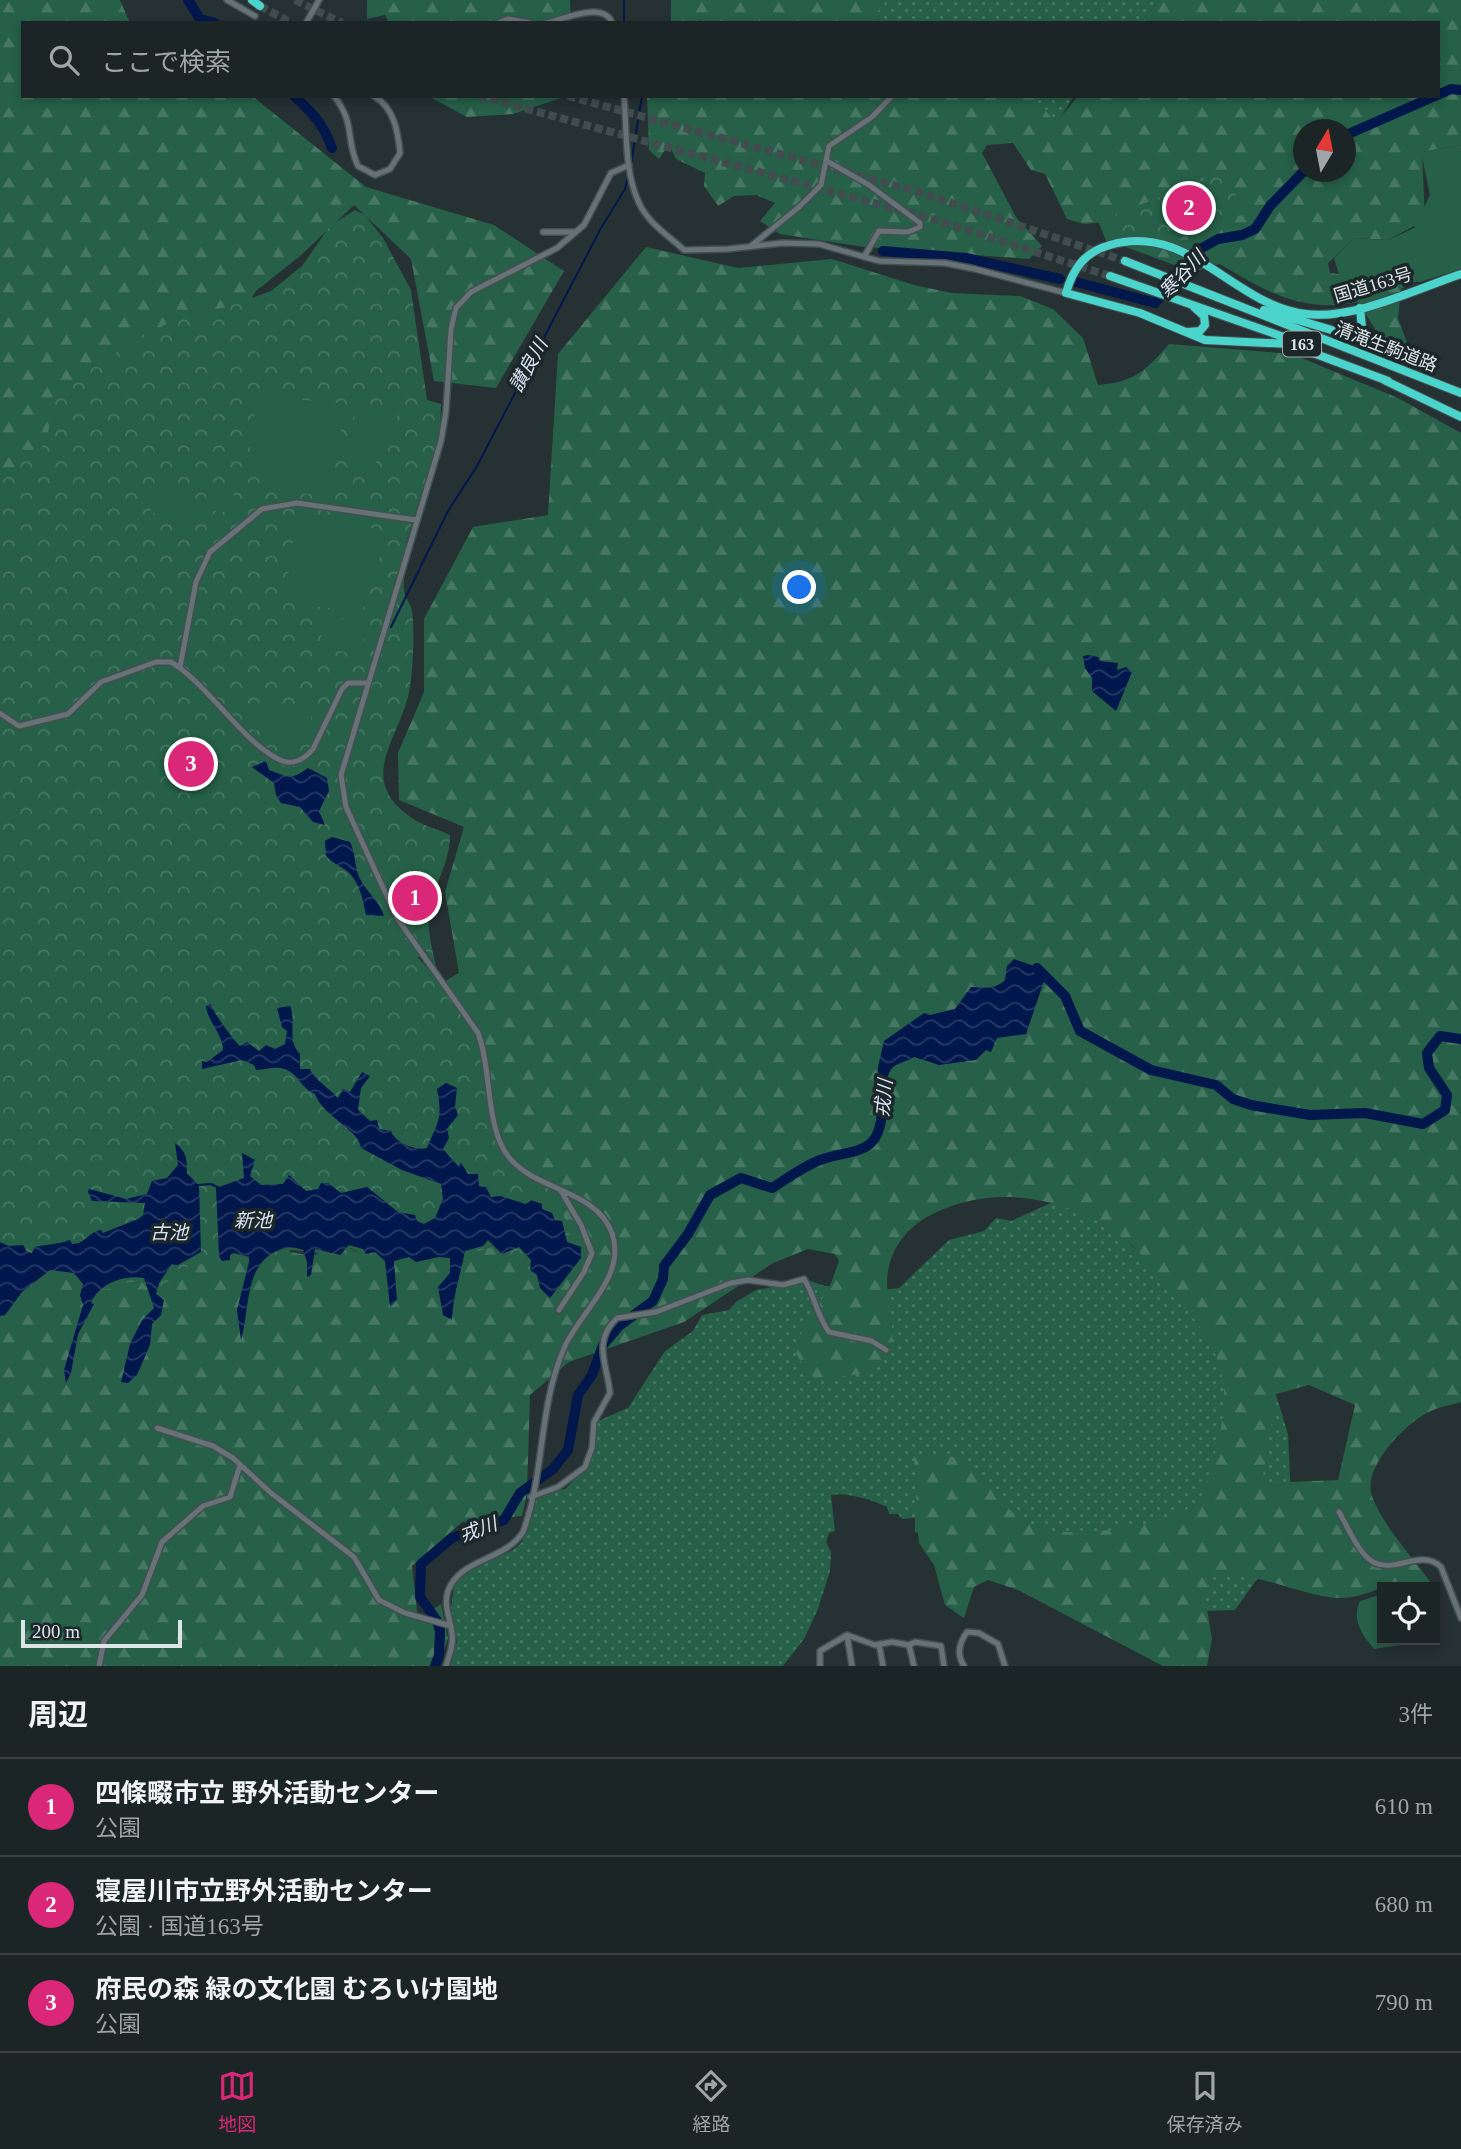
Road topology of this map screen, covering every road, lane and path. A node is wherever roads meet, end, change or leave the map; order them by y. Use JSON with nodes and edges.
{"nodes":[{"id":1,"x":227,"y":0,"type":"edge"},
{"id":2,"x":252,"y":0,"type":"edge"},
{"id":3,"x":319,"y":0,"type":"edge"},
{"id":4,"x":595,"y":4,"type":"dead end"},
{"id":5,"x":260,"y":6,"type":"dead end"},
{"id":6,"x":569,"y":8,"type":"dead end"},
{"id":7,"x":255,"y":16,"type":"dead end"},
{"id":8,"x":307,"y":21,"type":"edge"},
{"id":9,"x":549,"y":21,"type":"edge"},
{"id":10,"x":611,"y":21,"type":"edge"},
{"id":11,"x":335,"y":98,"type":"edge"},
{"id":12,"x":377,"y":98,"type":"edge"},
{"id":13,"x":624,"y":98,"type":"edge"},
{"id":14,"x":890,"y":98,"type":"edge"},
{"id":15,"x":827,"y":161,"type":"junction"},
{"id":16,"x":629,"y":165,"type":"junction"},
{"id":17,"x":543,"y":232,"type":"dead end"},
{"id":18,"x":576,"y":232,"type":"junction"},
{"id":19,"x":750,"y":247,"type":"junction"},
{"id":20,"x":864,"y":257,"type":"junction"},
{"id":21,"x":1125,"y":261,"type":"tunnel mouth"},
{"id":22,"x":1461,"y":274,"type":"edge"},
{"id":23,"x":1110,"y":276,"type":"tunnel mouth"},
{"id":24,"x":1066,"y":293,"type":"junction"},
{"id":25,"x":1164,"y":295,"type":"junction"},
{"id":26,"x":1216,"y":295,"type":"junction"},
{"id":27,"x":1360,"y":308,"type":"junction"},
{"id":28,"x":1172,"y":326,"type":"junction"},
{"id":29,"x":1388,"y":382,"type":"junction"},
{"id":30,"x":1461,"y":393,"type":"edge"},
{"id":31,"x":1461,"y":417,"type":"edge"},
{"id":32,"x":416,"y":520,"type":"junction"},
{"id":33,"x":180,"y":667,"type":"junction"},
{"id":34,"x":368,"y":683,"type":"junction"},
{"id":35,"x":1,"y":714,"type":"edge"},
{"id":36,"x":561,"y":1190,"type":"junction"},
{"id":37,"x":559,"y":1310,"type":"dead end"},
{"id":38,"x":886,"y":1350,"type":"dead end"},
{"id":39,"x":157,"y":1428,"type":"dead end"},
{"id":40,"x":240,"y":1465,"type":"junction"},
{"id":41,"x":531,"y":1497,"type":"junction"},
{"id":42,"x":1339,"y":1512,"type":"dead end"},
{"id":43,"x":1461,"y":1618,"type":"edge"},
{"id":44,"x":451,"y":1626,"type":"junction"},
{"id":45,"x":847,"y":1635,"type":"junction"},
{"id":46,"x":879,"y":1644,"type":"junction"},
{"id":47,"x":909,"y":1645,"type":"junction"},
{"id":48,"x":99,"y":1666,"type":"edge"},
{"id":49,"x":446,"y":1666,"type":"edge"},
{"id":50,"x":820,"y":1666,"type":"edge"},
{"id":51,"x":852,"y":1666,"type":"edge"},
{"id":52,"x":883,"y":1666,"type":"edge"},
{"id":53,"x":914,"y":1666,"type":"edge"},
{"id":54,"x":944,"y":1666,"type":"edge"},
{"id":55,"x":964,"y":1666,"type":"edge"},
{"id":56,"x":1005,"y":1666,"type":"edge"}],
"edges":[{"from":1,"to":7,"type":"street"},
{"from":2,"to":5,"type":"highway"},
{"from":3,"to":8,"type":"street"},
{"from":4,"to":10,"type":"street"},
{"from":6,"to":9,"type":"street"},
{"from":11,"to":12,"type":"street"},
{"from":13,"to":16,"type":"street"},
{"from":14,"to":15,"type":"street"},
{"from":15,"to":19,"type":"street"},
{"from":15,"to":20,"type":"street"},
{"from":16,"to":18,"type":"street"},
{"from":16,"to":19,"type":"street"},
{"from":17,"to":18,"type":"street"},
{"from":18,"to":32,"type":"street"},
{"from":19,"to":20,"type":"street"},
{"from":20,"to":24,"type":"street"},
{"from":21,"to":26,"type":"highway","name":"清滝生駒道路","number":"163"},
{"from":22,"to":27,"type":"highway","name":"国道163号","number":"163"},
{"from":23,"to":25,"type":"highway","name":"清滝生駒道路","number":"163"},
{"from":24,"to":27,"type":"highway","name":"国道163号","number":"163"},
{"from":24,"to":28,"type":"highway","number":"163"},
{"from":25,"to":28,"type":"highway","number":"163"},
{"from":25,"to":29,"type":"highway","name":"清滝生駒道路","number":"163"},
{"from":26,"to":27,"type":"highway","number":"163"},
{"from":26,"to":30,"type":"highway","name":"清滝生駒道路","number":"163"},
{"from":28,"to":29,"type":"highway","number":"163"},
{"from":29,"to":31,"type":"highway","name":"清滝生駒道路","number":"163"},
{"from":32,"to":33,"type":"street"},
{"from":32,"to":34,"type":"street"},
{"from":33,"to":34,"type":"street"},
{"from":33,"to":35,"type":"street"},
{"from":34,"to":36,"type":"street"},
{"from":36,"to":37,"type":"street"},
{"from":36,"to":41,"type":"street"},
{"from":38,"to":41,"type":"street"},
{"from":39,"to":40,"type":"street"},
{"from":40,"to":44,"type":"street"},
{"from":40,"to":48,"type":"street"},
{"from":41,"to":44,"type":"street"},
{"from":42,"to":43,"type":"street"},
{"from":44,"to":49,"type":"street"},
{"from":45,"to":46,"type":"street"},
{"from":45,"to":50,"type":"street"},
{"from":45,"to":51,"type":"street"},
{"from":46,"to":47,"type":"street"},
{"from":46,"to":52,"type":"street"},
{"from":47,"to":53,"type":"street"},
{"from":47,"to":54,"type":"street"},
{"from":55,"to":56,"type":"street"}]}
